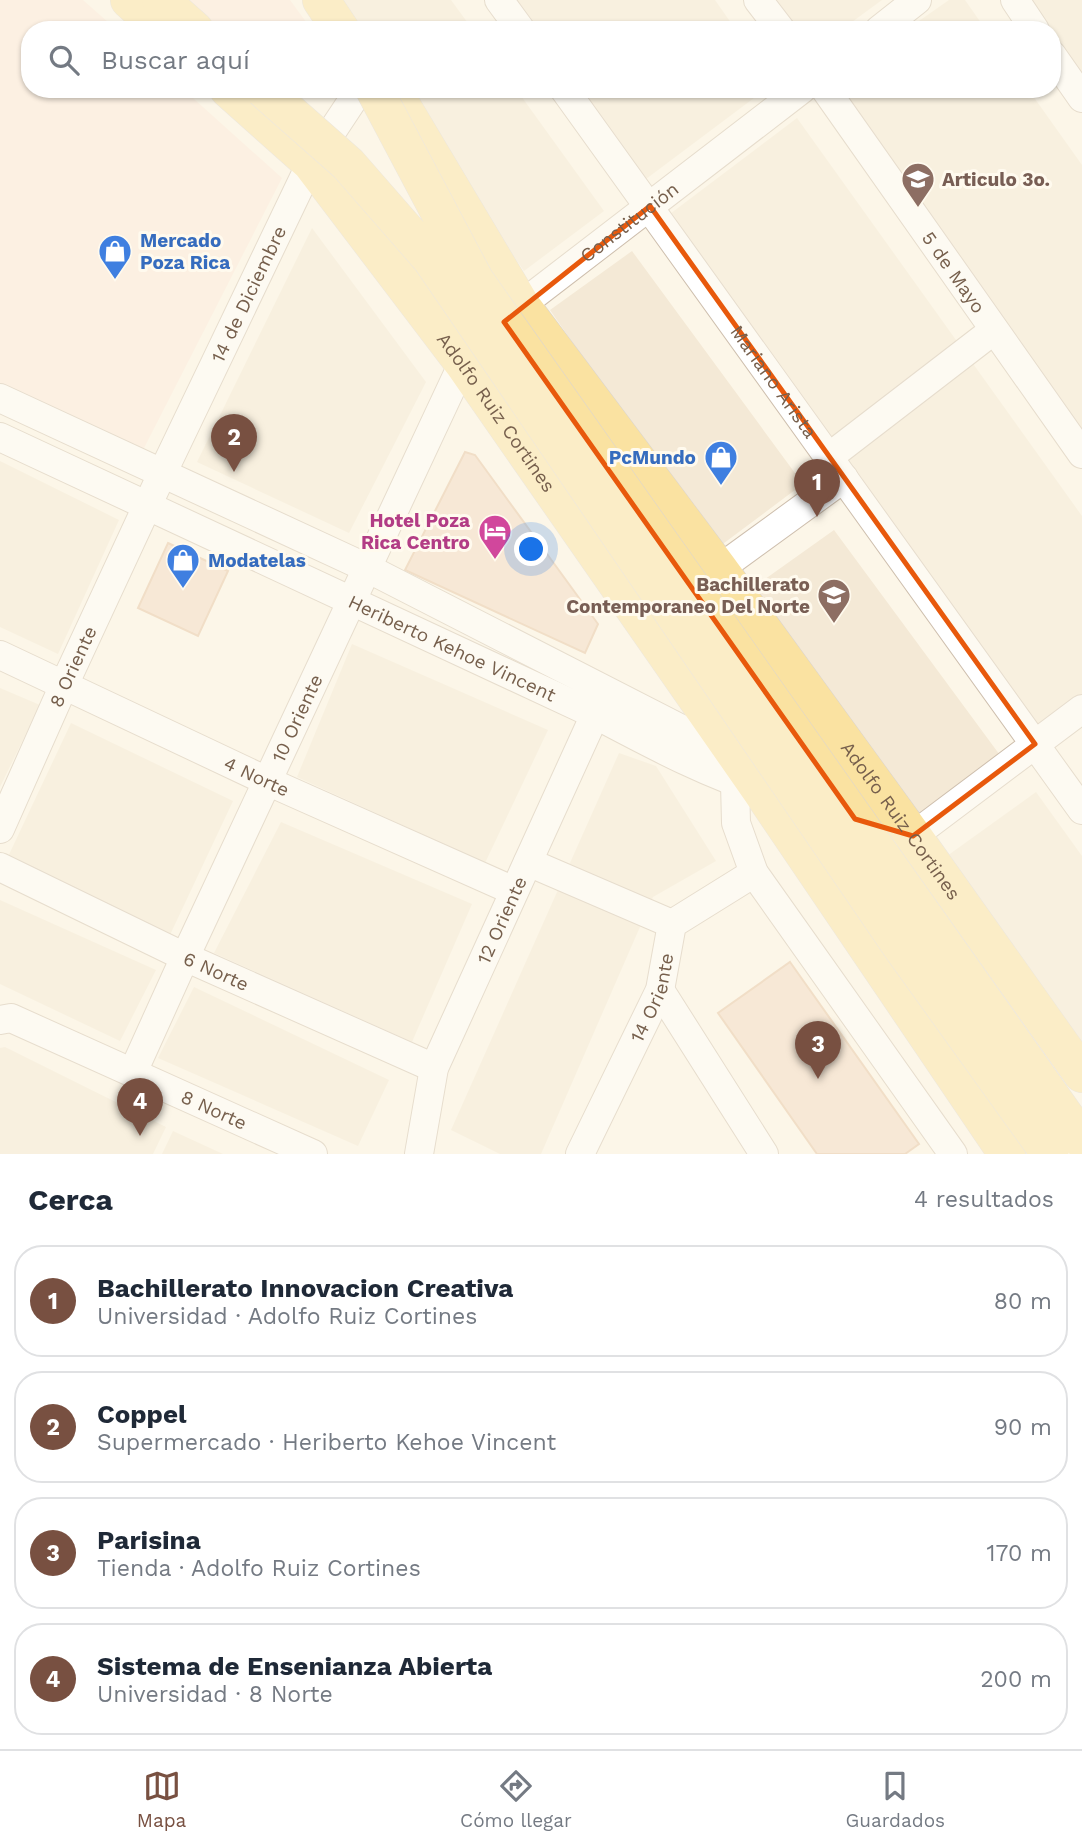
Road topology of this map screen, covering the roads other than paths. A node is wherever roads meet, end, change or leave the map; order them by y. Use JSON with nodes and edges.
{"nodes":[{"id":1,"x":129,"y":0,"type":"edge"},
{"id":2,"x":161,"y":0,"type":"edge"},
{"id":3,"x":321,"y":0,"type":"edge"},
{"id":4,"x":336,"y":0,"type":"edge"},
{"id":5,"x":499,"y":0,"type":"edge"},
{"id":6,"x":758,"y":0,"type":"edge"},
{"id":7,"x":918,"y":0,"type":"edge"},
{"id":8,"x":1015,"y":0,"type":"edge"},
{"id":9,"x":152,"y":21,"type":"edge"},
{"id":10,"x":185,"y":21,"type":"edge"},
{"id":11,"x":335,"y":21,"type":"edge"},
{"id":12,"x":349,"y":21,"type":"edge"},
{"id":13,"x":514,"y":21,"type":"edge"},
{"id":14,"x":774,"y":21,"type":"edge"},
{"id":15,"x":891,"y":21,"type":"edge"},
{"id":16,"x":1029,"y":21,"type":"edge"},
{"id":17,"x":1061,"y":68,"type":"edge"},
{"id":18,"x":238,"y":98,"type":"edge"},
{"id":19,"x":272,"y":98,"type":"edge"},
{"id":20,"x":354,"y":98,"type":"edge"},
{"id":21,"x":379,"y":98,"type":"edge"},
{"id":22,"x":398,"y":98,"type":"edge"},
{"id":23,"x":571,"y":98,"type":"edge"},
{"id":24,"x":790,"y":98,"type":"edge"},
{"id":25,"x":831,"y":98,"type":"edge"},
{"id":26,"x":1082,"y":98,"type":"edge"},
{"id":27,"x":311,"y":163,"type":"junction"},
{"id":28,"x":650,"y":206,"type":"junction"},
{"id":29,"x":521,"y":305,"type":"junction"},
{"id":30,"x":994,"y":330,"type":"junction"},
{"id":31,"x":463,"y":363,"type":"junction"},
{"id":32,"x":0,"y":398,"type":"edge"},
{"id":33,"x":0,"y":437,"type":"edge"},
{"id":34,"x":1082,"y":454,"type":"edge"},
{"id":35,"x":836,"y":467,"type":"junction"},
{"id":36,"x":162,"y":474,"type":"junction"},
{"id":37,"x":148,"y":506,"type":"junction"},
{"id":38,"x":367,"y":568,"type":"junction"},
{"id":39,"x":719,"y":569,"type":"junction"},
{"id":40,"x":351,"y":601,"type":"junction"},
{"id":41,"x":0,"y":655,"type":"edge"},
{"id":42,"x":64,"y":685,"type":"junction"},
{"id":43,"x":600,"y":703,"type":"junction"},
{"id":44,"x":1082,"y":709,"type":"edge"},
{"id":45,"x":1035,"y":744,"type":"junction"},
{"id":46,"x":744,"y":777,"type":"junction"},
{"id":47,"x":267,"y":781,"type":"junction"},
{"id":48,"x":1082,"y":810,"type":"edge"},
{"id":49,"x":905,"y":825,"type":"junction"},
{"id":50,"x":0,"y":829,"type":"edge"},
{"id":51,"x":528,"y":862,"type":"junction"},
{"id":52,"x":0,"y":867,"type":"edge"},
{"id":53,"x":754,"y":873,"type":"junction"},
{"id":54,"x":514,"y":891,"type":"junction"},
{"id":55,"x":672,"y":924,"type":"junction"},
{"id":56,"x":184,"y":957,"type":"junction"},
{"id":57,"x":660,"y":990,"type":"junction"},
{"id":58,"x":0,"y":1020,"type":"edge"},
{"id":59,"x":434,"y":1068,"type":"junction"},
{"id":60,"x":133,"y":1072,"type":"junction"},
{"id":61,"x":1082,"y":1074,"type":"edge"},
{"id":62,"x":1082,"y":1140,"type":"edge"},
{"id":63,"x":313,"y":1154,"type":"edge"},
{"id":64,"x":419,"y":1154,"type":"edge"},
{"id":65,"x":580,"y":1154,"type":"edge"},
{"id":66,"x":764,"y":1154,"type":"edge"},
{"id":67,"x":953,"y":1154,"type":"edge"},
{"id":68,"x":1007,"y":1154,"type":"edge"},
{"id":69,"x":1050,"y":1154,"type":"edge"}],
"edges":[{"from":1,"to":9,"type":"main road"},
{"from":2,"to":10,"type":"main road"},
{"from":3,"to":11,"type":"main road"},
{"from":4,"to":12,"type":"main road"},
{"from":5,"to":13,"type":"street"},
{"from":6,"to":14,"type":"street"},
{"from":7,"to":15,"type":"street"},
{"from":8,"to":16,"type":"street"},
{"from":17,"to":26,"type":"street"},
{"from":18,"to":27,"type":"main road","name":"Adolfo Ruiz Cortines"},
{"from":19,"to":69,"type":"main road","bridge":true},
{"from":20,"to":27,"type":"street","name":"14 de Diciembre"},
{"from":21,"to":62,"type":"main road","bridge":true},
{"from":22,"to":29,"type":"main road","name":"Adolfo Ruiz Cortines"},
{"from":23,"to":28,"type":"street","name":"Mariano Arista"},
{"from":24,"to":28,"type":"street","name":"Constitución"},
{"from":25,"to":30,"type":"street","name":"5 de Mayo"},
{"from":27,"to":31,"type":"main road","name":"Adolfo Ruiz Cortines"},
{"from":27,"to":36,"type":"street","name":"14 de Diciembre"},
{"from":28,"to":29,"type":"street","name":"Constitución"},
{"from":28,"to":35,"type":"street","name":"Mariano Arista"},
{"from":29,"to":31,"type":"street","name":"Constitución"},
{"from":29,"to":39,"type":"main road","name":"Adolfo Ruiz Cortines"},
{"from":30,"to":34,"type":"street","name":"5 de Mayo"},
{"from":30,"to":35,"type":"street"},
{"from":31,"to":38,"type":"street","name":"10 Oriente"},
{"from":31,"to":46,"type":"main road","name":"Adolfo Ruiz Cortines"},
{"from":32,"to":36,"type":"street","name":"Heriberto Kehoe Vincent"},
{"from":33,"to":37,"type":"street","name":"Heriberto Kehoe Vincent"},
{"from":35,"to":39,"type":"street"},
{"from":35,"to":45,"type":"street","name":"Mariano Arista"},
{"from":36,"to":37,"type":"street","name":"14 de Diciembre"},
{"from":36,"to":38,"type":"street","name":"Heriberto Kehoe Vincent"},
{"from":37,"to":40,"type":"street","name":"Heriberto Kehoe Vincent"},
{"from":37,"to":42,"type":"street","name":"8 Oriente"},
{"from":38,"to":40,"type":"street","name":"10 Oriente"},
{"from":38,"to":43,"type":"street","name":"Heriberto Kehoe Vincent"},
{"from":39,"to":49,"type":"main road","name":"Adolfo Ruiz Cortines"},
{"from":40,"to":43,"type":"street","name":"Heriberto Kehoe Vincent"},
{"from":40,"to":47,"type":"street","name":"10 Oriente"},
{"from":41,"to":42,"type":"street","name":"4 Norte"},
{"from":42,"to":47,"type":"street","name":"4 Norte"},
{"from":42,"to":50,"type":"street","name":"8 Oriente"},
{"from":43,"to":46,"type":"street","name":"Heriberto Kehoe Vincent"},
{"from":43,"to":51,"type":"street","name":"12 Oriente"},
{"from":44,"to":45,"type":"street"},
{"from":45,"to":48,"type":"street","name":"Mariano Arista"},
{"from":45,"to":49,"type":"street"},
{"from":46,"to":49,"type":"street","name":"Heriberto Kehoe Vincent"},
{"from":46,"to":49,"type":"street","name":"Heriberto Kehoe Vincent"},
{"from":46,"to":53,"type":"street"},
{"from":46,"to":68,"type":"main road","name":"Adolfo Ruiz Cortines"},
{"from":47,"to":54,"type":"street","name":"4 Norte"},
{"from":47,"to":56,"type":"street","name":"10 Oriente"},
{"from":49,"to":61,"type":"main road","name":"Adolfo Ruiz Cortines"},
{"from":51,"to":54,"type":"street","name":"12 Oriente"},
{"from":51,"to":55,"type":"street"},
{"from":52,"to":56,"type":"street","name":"6 Norte"},
{"from":53,"to":55,"type":"street","name":"14 Oriente"},
{"from":53,"to":67,"type":"street"},
{"from":54,"to":59,"type":"street","name":"12 Oriente"},
{"from":55,"to":57,"type":"street","name":"14 Oriente"},
{"from":56,"to":59,"type":"street","name":"6 Norte"},
{"from":56,"to":60,"type":"street","name":"10 Oriente"},
{"from":57,"to":65,"type":"street","name":"14 Oriente"},
{"from":57,"to":66,"type":"street"},
{"from":58,"to":60,"type":"street","name":"8 Norte"},
{"from":59,"to":64,"type":"street","name":"12 Oriente"},
{"from":60,"to":63,"type":"street","name":"8 Norte"}]}
